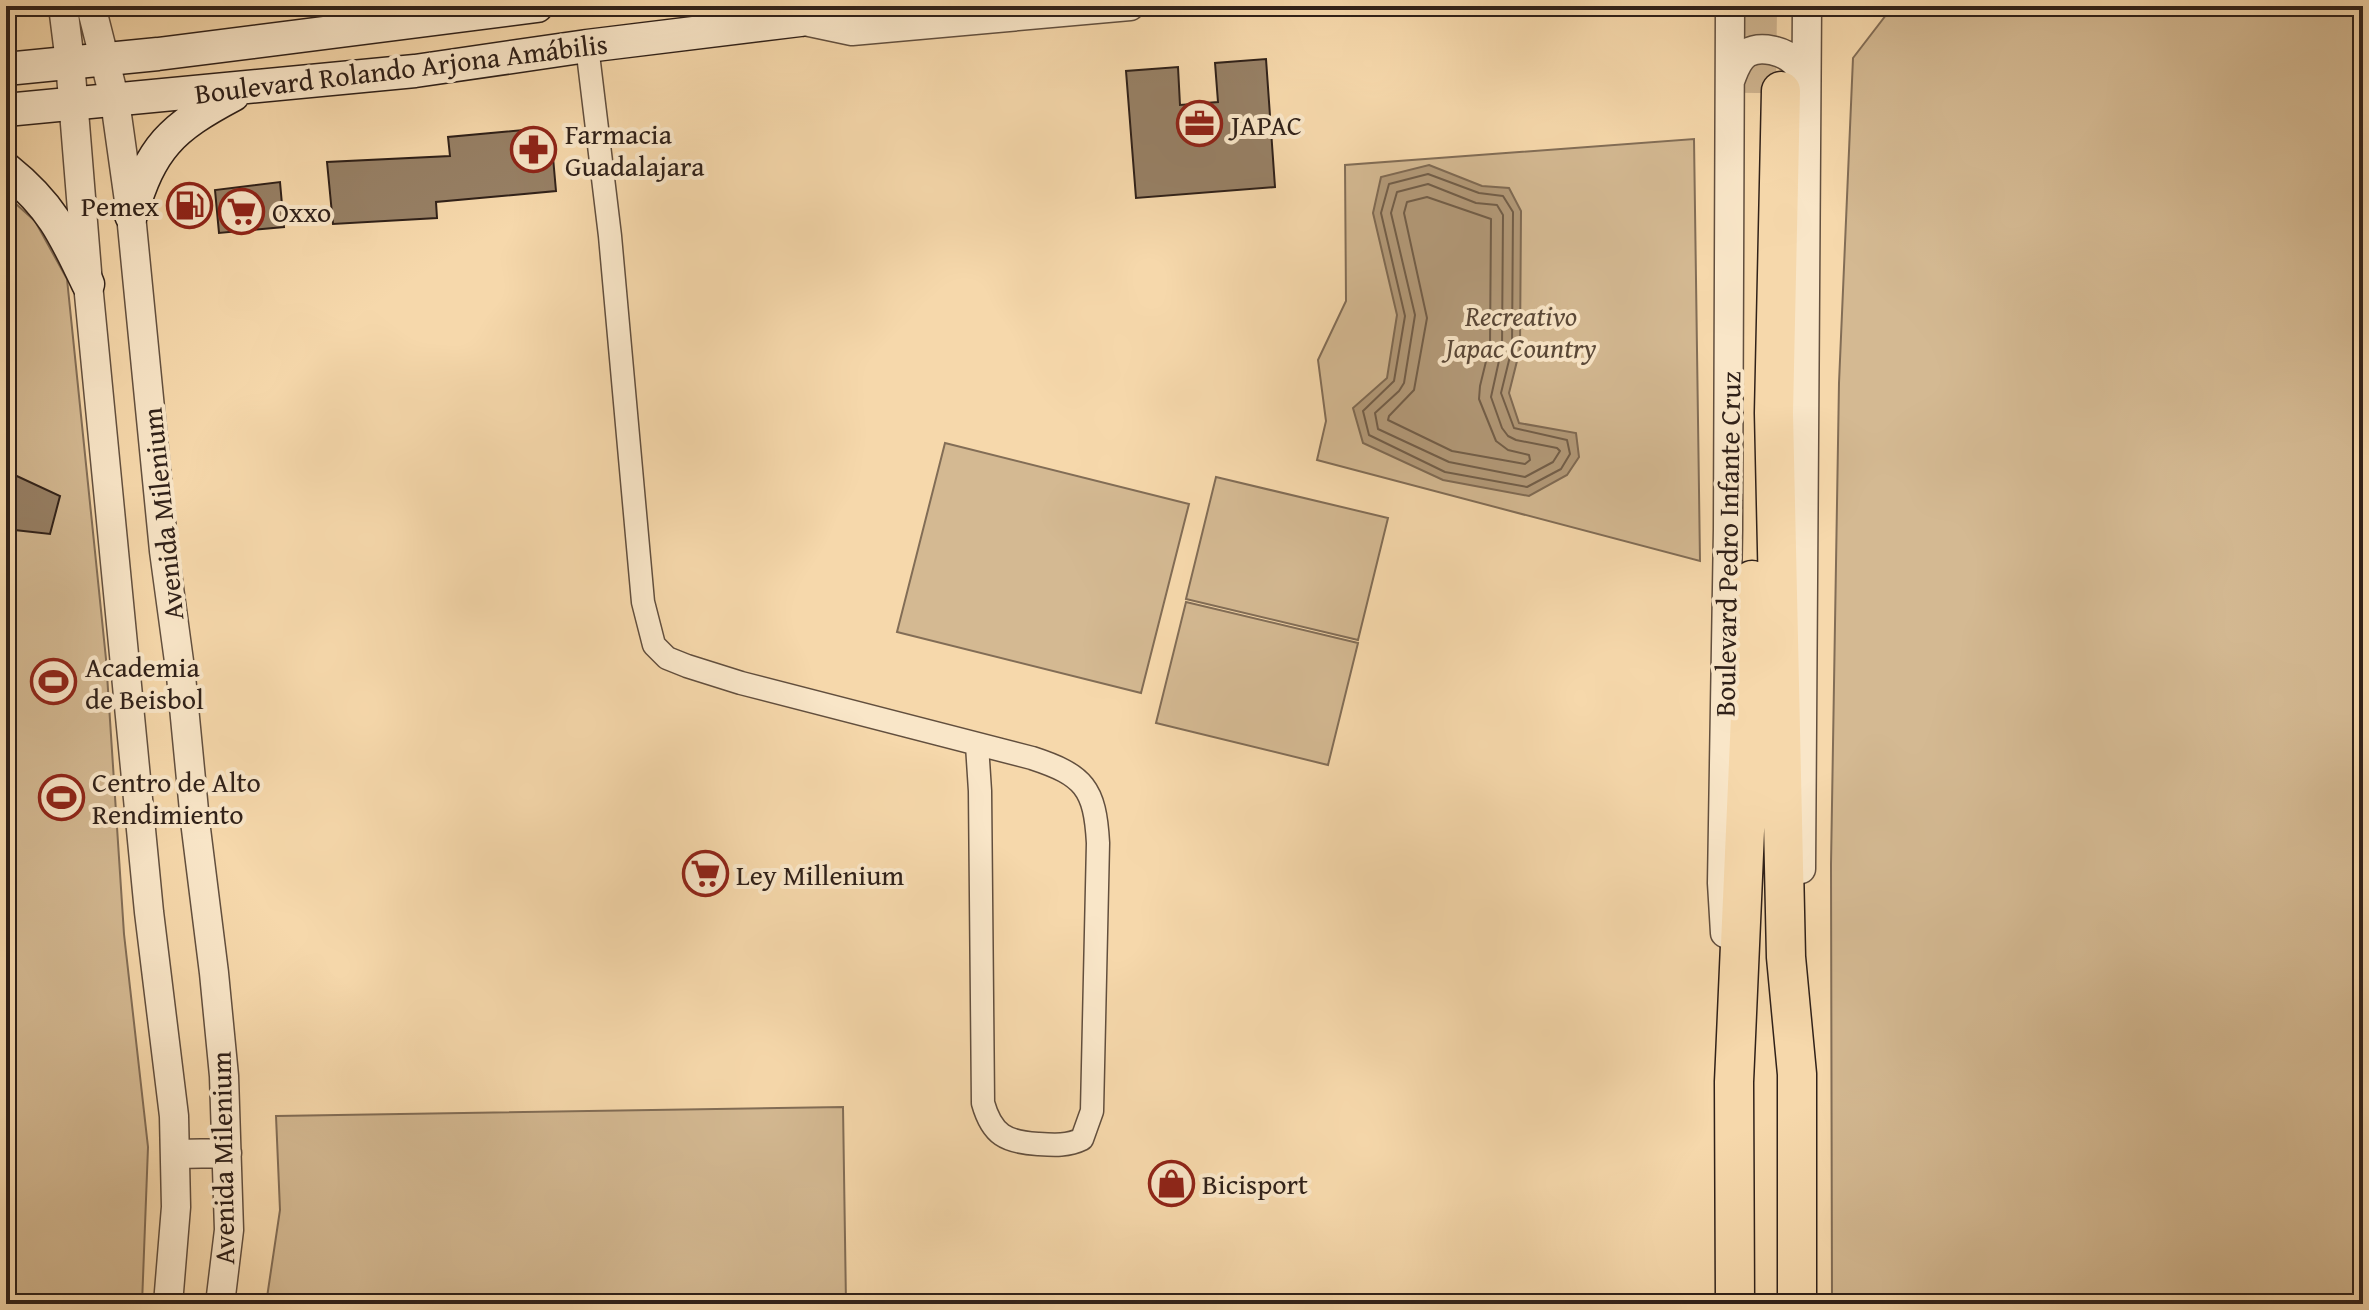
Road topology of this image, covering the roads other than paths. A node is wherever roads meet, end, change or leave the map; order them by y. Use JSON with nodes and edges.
{"nodes":[{"id":1,"x":63,"y":6,"type":"edge"},
{"id":2,"x":91,"y":6,"type":"edge"},
{"id":3,"x":537,"y":6,"type":"edge"},
{"id":4,"x":868,"y":6,"type":"edge"},
{"id":5,"x":1130,"y":6,"type":"edge"},
{"id":6,"x":1715,"y":6,"type":"edge"},
{"id":7,"x":1730,"y":6,"type":"edge"},
{"id":8,"x":1807,"y":6,"type":"edge"},
{"id":9,"x":1813,"y":6,"type":"edge"},
{"id":10,"x":419,"y":13,"type":"edge"},
{"id":11,"x":800,"y":20,"type":"junction"},
{"id":12,"x":1730,"y":36,"type":"junction"},
{"id":13,"x":1806,"y":40,"type":"junction"},
{"id":14,"x":587,"y":46,"type":"junction"},
{"id":15,"x":103,"y":59,"type":"junction"},
{"id":16,"x":70,"y":62,"type":"junction"},
{"id":17,"x":6,"y":69,"type":"edge"},
{"id":18,"x":244,"y":89,"type":"junction"},
{"id":19,"x":1769,"y":89,"type":"junction"},
{"id":20,"x":115,"y":101,"type":"junction"},
{"id":21,"x":73,"y":104,"type":"junction"},
{"id":22,"x":6,"y":110,"type":"edge"},
{"id":23,"x":6,"y":169,"type":"edge"},
{"id":24,"x":131,"y":215,"type":"junction"},
{"id":25,"x":88,"y":284,"type":"junction"},
{"id":26,"x":977,"y":745,"type":"junction"},
{"id":27,"x":227,"y":1153,"type":"junction"},
{"id":28,"x":176,"y":1154,"type":"junction"},
{"id":29,"x":168,"y":1304,"type":"edge"},
{"id":30,"x":220,"y":1304,"type":"edge"},
{"id":31,"x":1735,"y":1304,"type":"edge"},
{"id":32,"x":1797,"y":1304,"type":"edge"}],
"edges":[{"from":1,"to":16,"type":"street","name":"Avenida Milenium"},
{"from":2,"to":15,"type":"street","name":"Avenida Milenium"},
{"from":3,"to":10,"type":"main road","name":"Boulevard Rolando Arjona Amábilis"},
{"from":4,"to":11,"type":"main road"},
{"from":5,"to":11,"type":"street","name":"Boulevard Rolando Arjona Amábilis"},
{"from":6,"to":12,"type":"street"},
{"from":7,"to":12,"type":"street","name":"Boulevard Pedro Infante Cruz"},
{"from":8,"to":13,"type":"street","name":"Boulevard Pedro Infante Cruz"},
{"from":9,"to":13,"type":"street"},
{"from":10,"to":15,"type":"main road","name":"Boulevard Rolando Arjona Amábilis"},
{"from":11,"to":14,"type":"main road","name":"Boulevard Rolando Arjona Amábilis"},
{"from":12,"to":19,"type":"street","name":"Boulevard Pedro Infante Cruz"},
{"from":13,"to":19,"type":"street","name":"Boulevard Pedro Infante Cruz"},
{"from":14,"to":18,"type":"main road","name":"Boulevard Rolando Arjona Amábilis"},
{"from":14,"to":26,"type":"street"},
{"from":15,"to":16,"type":"main road","name":"Boulevard Rolando Arjona Amábilis"},
{"from":15,"to":20,"type":"street","name":"Avenida Milenium"},
{"from":16,"to":17,"type":"main road","name":"Boulevard Rolando Arjona Amábilis"},
{"from":16,"to":21,"type":"street","name":"Avenida Milenium"},
{"from":18,"to":20,"type":"main road","name":"Boulevard Rolando Arjona Amábilis"},
{"from":18,"to":24,"type":"main road"},
{"from":19,"to":31,"type":"highway","name":"Boulevard Pedro Infante Cruz"},
{"from":19,"to":32,"type":"highway","name":"Boulevard Pedro Infante Cruz"},
{"from":20,"to":21,"type":"main road","name":"Boulevard Rolando Arjona Amábilis"},
{"from":20,"to":24,"type":"street","name":"Avenida Milenium"},
{"from":21,"to":22,"type":"main road","name":"Boulevard Rolando Arjona Amábilis"},
{"from":21,"to":25,"type":"street","name":"Avenida Milenium"},
{"from":23,"to":25,"type":"main road"},
{"from":24,"to":27,"type":"street","name":"Avenida Milenium"},
{"from":25,"to":28,"type":"street","name":"Avenida Milenium"},
{"from":26,"to":26,"type":"street"},
{"from":27,"to":28,"type":"street"},
{"from":27,"to":30,"type":"street","name":"Avenida Milenium"},
{"from":28,"to":29,"type":"street","name":"Avenida Milenium"}]}
